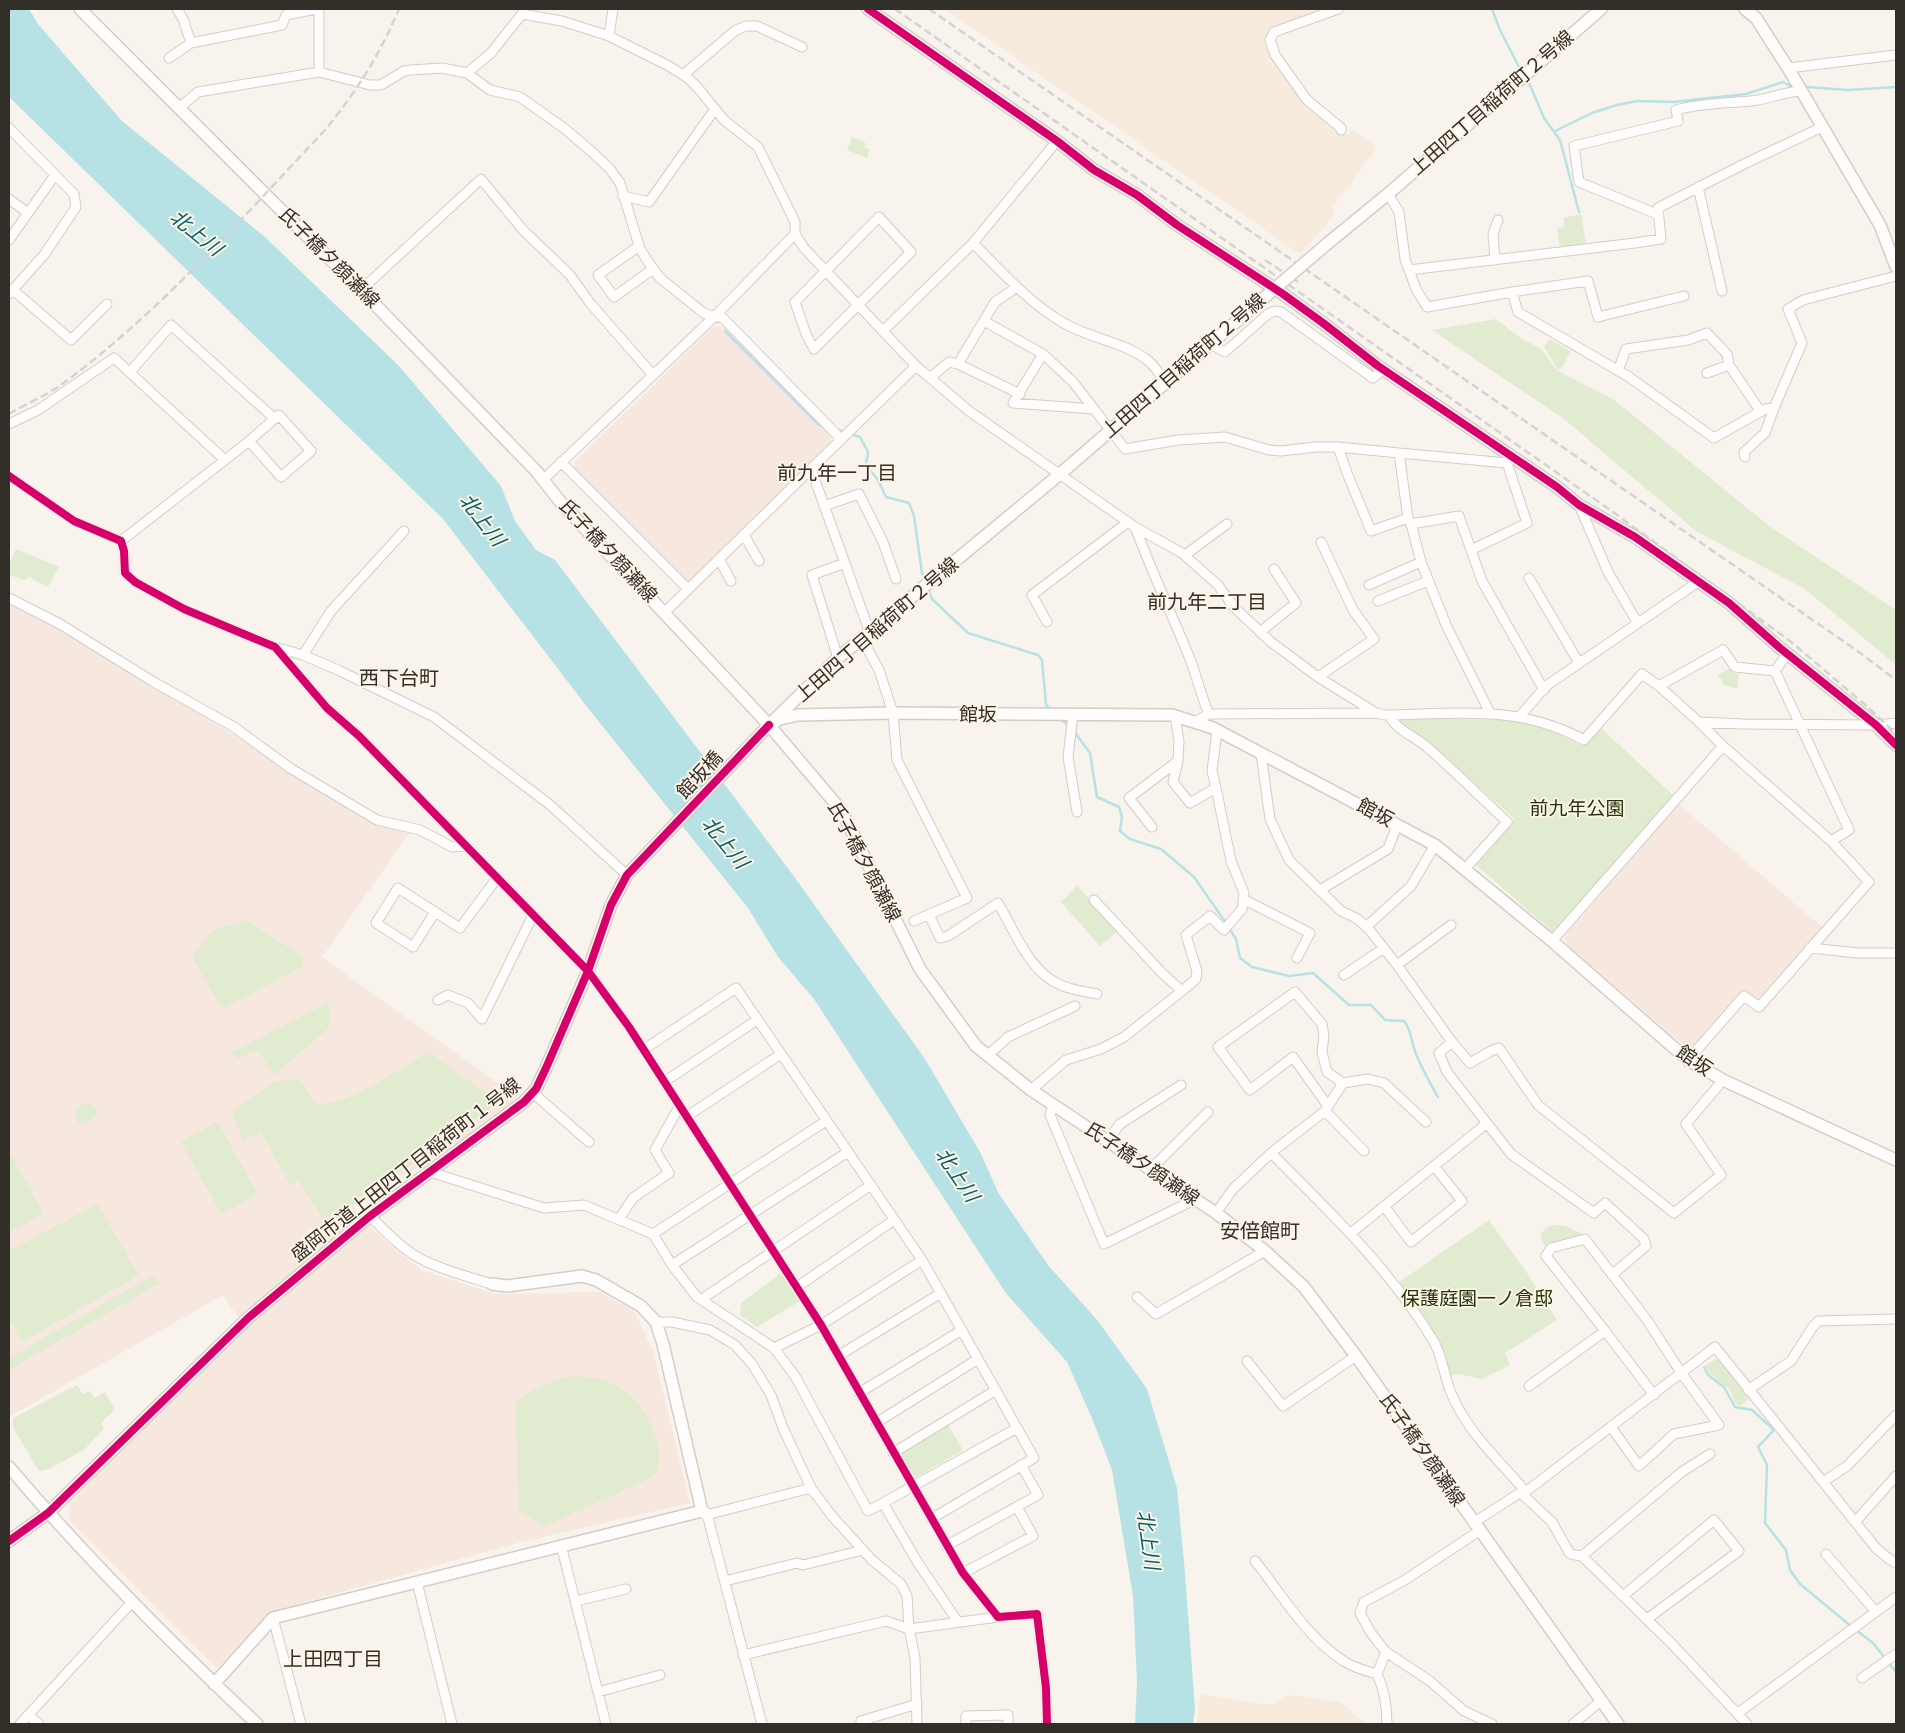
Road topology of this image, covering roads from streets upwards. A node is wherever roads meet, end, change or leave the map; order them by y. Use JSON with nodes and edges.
{"nodes":[{"id":1,"x":80,"y":9,"type":"edge"},
{"id":2,"x":177,"y":9,"type":"edge"},
{"id":3,"x":318,"y":9,"type":"edge"},
{"id":4,"x":613,"y":9,"type":"edge"},
{"id":5,"x":868,"y":9,"type":"edge"},
{"id":6,"x":1338,"y":9,"type":"edge"},
{"id":7,"x":1601,"y":9,"type":"edge"},
{"id":8,"x":1744,"y":9,"type":"edge"},
{"id":9,"x":521,"y":12,"type":"edge"},
{"id":10,"x":609,"y":36,"type":"junction"},
{"id":11,"x":191,"y":43,"type":"junction"},
{"id":12,"x":802,"y":47,"type":"dead end"},
{"id":13,"x":1896,"y":55,"type":"edge"},
{"id":14,"x":169,"y":58,"type":"dead end"},
{"id":15,"x":1788,"y":68,"type":"junction"},
{"id":16,"x":319,"y":72,"type":"junction"},
{"id":17,"x":467,"y":72,"type":"junction"},
{"id":18,"x":683,"y":75,"type":"junction"},
{"id":19,"x":1801,"y":91,"type":"junction"},
{"id":20,"x":179,"y":108,"type":"junction"},
{"id":21,"x":715,"y":109,"type":"junction"},
{"id":22,"x":1822,"y":127,"type":"junction"},
{"id":23,"x":9,"y":128,"type":"edge"},
{"id":24,"x":1341,"y":130,"type":"dead end"},
{"id":25,"x":1057,"y":141,"type":"junction"},
{"id":26,"x":55,"y":175,"type":"junction"},
{"id":27,"x":1698,"y":187,"type":"junction"},
{"id":28,"x":1388,"y":194,"type":"junction"},
{"id":29,"x":624,"y":196,"type":"junction"},
{"id":30,"x":9,"y":199,"type":"edge"},
{"id":31,"x":28,"y":213,"type":"junction"},
{"id":32,"x":1657,"y":214,"type":"junction"},
{"id":33,"x":1498,"y":220,"type":"dead end"},
{"id":34,"x":796,"y":234,"type":"junction"},
{"id":35,"x":9,"y":240,"type":"edge"},
{"id":36,"x":974,"y":243,"type":"junction"},
{"id":37,"x":639,"y":246,"type":"junction"},
{"id":38,"x":1496,"y":260,"type":"junction"},
{"id":39,"x":1896,"y":267,"type":"edge"},
{"id":40,"x":653,"y":269,"type":"junction"},
{"id":41,"x":826,"y":270,"type":"junction"},
{"id":42,"x":1409,"y":270,"type":"junction"},
{"id":43,"x":1896,"y":276,"type":"edge"},
{"id":44,"x":1017,"y":287,"type":"junction"},
{"id":45,"x":361,"y":290,"type":"junction"},
{"id":46,"x":1722,"y":291,"type":"dead end"},
{"id":47,"x":11,"y":292,"type":"edge"},
{"id":48,"x":1512,"y":292,"type":"junction"},
{"id":49,"x":1684,"y":296,"type":"dead end"},
{"id":50,"x":858,"y":303,"type":"junction"},
{"id":51,"x":107,"y":304,"type":"dead end"},
{"id":52,"x":715,"y":316,"type":"junction"},
{"id":53,"x":984,"y":321,"type":"junction"},
{"id":54,"x":884,"y":330,"type":"junction"},
{"id":55,"x":1210,"y":344,"type":"junction"},
{"id":56,"x":1043,"y":354,"type":"junction"},
{"id":57,"x":958,"y":364,"type":"junction"},
{"id":58,"x":1729,"y":365,"type":"junction"},
{"id":59,"x":916,"y":366,"type":"junction"},
{"id":60,"x":1384,"y":369,"type":"junction"},
{"id":61,"x":1618,"y":371,"type":"junction"},
{"id":62,"x":130,"y":372,"type":"junction"},
{"id":63,"x":1707,"y":373,"type":"dead end"},
{"id":64,"x":653,"y":375,"type":"junction"},
{"id":65,"x":930,"y":378,"type":"junction"},
{"id":66,"x":1166,"y":382,"type":"junction"},
{"id":67,"x":1020,"y":394,"type":"junction"},
{"id":68,"x":1774,"y":408,"type":"junction"},
{"id":69,"x":1094,"y":409,"type":"junction"},
{"id":70,"x":1761,"y":412,"type":"junction"},
{"id":71,"x":275,"y":418,"type":"junction"},
{"id":72,"x":9,"y":424,"type":"edge"},
{"id":73,"x":1110,"y":429,"type":"junction"},
{"id":74,"x":841,"y":439,"type":"junction"},
{"id":75,"x":248,"y":442,"type":"junction"},
{"id":76,"x":1338,"y":447,"type":"junction"},
{"id":77,"x":1399,"y":453,"type":"junction"},
{"id":78,"x":1745,"y":457,"type":"dead end"},
{"id":79,"x":225,"y":460,"type":"junction"},
{"id":80,"x":561,"y":462,"type":"junction"},
{"id":81,"x":811,"y":469,"type":"junction"},
{"id":82,"x":1060,"y":474,"type":"junction"},
{"id":83,"x":10,"y":478,"type":"edge"},
{"id":84,"x":544,"y":479,"type":"junction"},
{"id":85,"x":1579,"y":505,"type":"junction"},
{"id":86,"x":824,"y":506,"type":"junction"},
{"id":87,"x":1410,"y":521,"type":"junction"},
{"id":88,"x":1227,"y":524,"type":"dead end"},
{"id":89,"x":1132,"y":525,"type":"junction"},
{"id":90,"x":404,"y":531,"type":"dead end"},
{"id":91,"x":744,"y":535,"type":"junction"},
{"id":92,"x":121,"y":541,"type":"junction"},
{"id":93,"x":1321,"y":542,"type":"dead end"},
{"id":94,"x":1471,"y":550,"type":"junction"},
{"id":95,"x":1185,"y":555,"type":"junction"},
{"id":96,"x":719,"y":559,"type":"junction"},
{"id":97,"x":759,"y":561,"type":"dead end"},
{"id":98,"x":1421,"y":562,"type":"junction"},
{"id":99,"x":845,"y":563,"type":"junction"},
{"id":100,"x":1274,"y":569,"type":"dead end"},
{"id":101,"x":896,"y":578,"type":"dead end"},
{"id":102,"x":1528,"y":578,"type":"dead end"},
{"id":103,"x":731,"y":581,"type":"dead end"},
{"id":104,"x":1428,"y":582,"type":"junction"},
{"id":105,"x":1698,"y":582,"type":"junction"},
{"id":106,"x":1370,"y":585,"type":"dead end"},
{"id":107,"x":688,"y":589,"type":"junction"},
{"id":108,"x":9,"y":598,"type":"edge"},
{"id":109,"x":1378,"y":601,"type":"dead end"},
{"id":110,"x":664,"y":612,"type":"junction"},
{"id":111,"x":1047,"y":622,"type":"dead end"},
{"id":112,"x":1637,"y":622,"type":"junction"},
{"id":113,"x":1260,"y":632,"type":"junction"},
{"id":114,"x":866,"y":636,"type":"junction"},
{"id":115,"x":275,"y":646,"type":"junction"},
{"id":116,"x":1787,"y":654,"type":"junction"},
{"id":117,"x":303,"y":655,"type":"junction"},
{"id":118,"x":838,"y":658,"type":"junction"},
{"id":119,"x":1579,"y":663,"type":"junction"},
{"id":120,"x":1775,"y":671,"type":"junction"},
{"id":121,"x":1318,"y":677,"type":"junction"},
{"id":122,"x":1659,"y":686,"type":"junction"},
{"id":123,"x":1544,"y":690,"type":"junction"},
{"id":124,"x":892,"y":713,"type":"junction"},
{"id":125,"x":1376,"y":713,"type":"junction"},
{"id":126,"x":1490,"y":713,"type":"junction"},
{"id":127,"x":1209,"y":714,"type":"junction"},
{"id":128,"x":1068,"y":715,"type":"junction"},
{"id":129,"x":1175,"y":715,"type":"junction"},
{"id":130,"x":1388,"y":715,"type":"junction"},
{"id":131,"x":1520,"y":716,"type":"junction"},
{"id":132,"x":1194,"y":722,"type":"junction"},
{"id":133,"x":1699,"y":722,"type":"junction"},
{"id":134,"x":1896,"y":723,"type":"edge"},
{"id":135,"x":769,"y":725,"type":"junction"},
{"id":136,"x":1801,"y":725,"type":"junction"},
{"id":137,"x":1876,"y":725,"type":"junction"},
{"id":138,"x":1217,"y":731,"type":"junction"},
{"id":139,"x":1896,"y":745,"type":"edge"},
{"id":140,"x":1723,"y":746,"type":"junction"},
{"id":141,"x":1261,"y":754,"type":"junction"},
{"id":142,"x":1178,"y":761,"type":"junction"},
{"id":143,"x":1216,"y":788,"type":"junction"},
{"id":144,"x":1077,"y":812,"type":"dead end"},
{"id":145,"x":1397,"y":825,"type":"junction"},
{"id":146,"x":1152,"y":827,"type":"dead end"},
{"id":147,"x":1831,"y":841,"type":"junction"},
{"id":148,"x":1436,"y":845,"type":"junction"},
{"id":149,"x":466,"y":846,"type":"junction"},
{"id":150,"x":654,"y":847,"type":"joint"},
{"id":151,"x":1465,"y":869,"type":"junction"},
{"id":152,"x":627,"y":876,"type":"junction"},
{"id":153,"x":497,"y":878,"type":"junction"},
{"id":154,"x":1320,"y":890,"type":"junction"},
{"id":155,"x":1243,"y":899,"type":"junction"},
{"id":156,"x":1094,"y":900,"type":"dead end"},
{"id":157,"x":435,"y":912,"type":"junction"},
{"id":158,"x":930,"y":914,"type":"junction"},
{"id":159,"x":533,"y":915,"type":"junction"},
{"id":160,"x":914,"y":921,"type":"dead end"},
{"id":161,"x":1451,"y":925,"type":"dead end"},
{"id":162,"x":1366,"y":927,"type":"junction"},
{"id":163,"x":1552,"y":941,"type":"junction"},
{"id":164,"x":1384,"y":948,"type":"junction"},
{"id":165,"x":1810,"y":948,"type":"junction"},
{"id":166,"x":1896,"y":953,"type":"edge"},
{"id":167,"x":1297,"y":958,"type":"dead end"},
{"id":168,"x":1397,"y":965,"type":"junction"},
{"id":169,"x":588,"y":971,"type":"junction"},
{"id":170,"x":1344,"y":975,"type":"dead end"},
{"id":171,"x":1182,"y":991,"type":"junction"},
{"id":172,"x":1097,"y":994,"type":"dead end"},
{"id":173,"x":438,"y":1000,"type":"dead end"},
{"id":174,"x":1075,"y":1006,"type":"dead end"},
{"id":175,"x":758,"y":1020,"type":"junction"},
{"id":176,"x":1452,"y":1042,"type":"junction"},
{"id":177,"x":643,"y":1050,"type":"junction"},
{"id":178,"x":781,"y":1054,"type":"junction"},
{"id":179,"x":987,"y":1056,"type":"junction"},
{"id":180,"x":1688,"y":1060,"type":"junction"},
{"id":181,"x":1723,"y":1080,"type":"junction"},
{"id":182,"x":664,"y":1082,"type":"junction"},
{"id":183,"x":1343,"y":1084,"type":"junction"},
{"id":184,"x":1181,"y":1085,"type":"dead end"},
{"id":185,"x":1031,"y":1090,"type":"junction"},
{"id":186,"x":532,"y":1092,"type":"junction"},
{"id":187,"x":1053,"y":1105,"type":"junction"},
{"id":188,"x":679,"y":1107,"type":"junction"},
{"id":189,"x":1327,"y":1108,"type":"junction"},
{"id":190,"x":1208,"y":1112,"type":"dead end"},
{"id":191,"x":686,"y":1117,"type":"junction"},
{"id":192,"x":826,"y":1121,"type":"junction"},
{"id":193,"x":1426,"y":1122,"type":"dead end"},
{"id":194,"x":1486,"y":1124,"type":"junction"},
{"id":195,"x":1108,"y":1140,"type":"junction"},
{"id":196,"x":589,"y":1142,"type":"dead end"},
{"id":197,"x":1364,"y":1151,"type":"dead end"},
{"id":198,"x":848,"y":1152,"type":"junction"},
{"id":199,"x":1271,"y":1153,"type":"junction"},
{"id":200,"x":1896,"y":1160,"type":"edge"},
{"id":201,"x":1434,"y":1166,"type":"junction"},
{"id":202,"x":1151,"y":1169,"type":"junction"},
{"id":203,"x":430,"y":1172,"type":"junction"},
{"id":204,"x":730,"y":1184,"type":"junction"},
{"id":205,"x":871,"y":1186,"type":"junction"},
{"id":206,"x":1196,"y":1199,"type":"junction"},
{"id":207,"x":1384,"y":1206,"type":"junction"},
{"id":208,"x":1216,"y":1213,"type":"junction"},
{"id":209,"x":750,"y":1215,"type":"junction"},
{"id":210,"x":370,"y":1216,"type":"junction"},
{"id":211,"x":619,"y":1219,"type":"junction"},
{"id":212,"x":894,"y":1220,"type":"junction"},
{"id":213,"x":1351,"y":1233,"type":"junction"},
{"id":214,"x":653,"y":1234,"type":"junction"},
{"id":215,"x":773,"y":1251,"type":"junction"},
{"id":216,"x":1265,"y":1251,"type":"junction"},
{"id":217,"x":922,"y":1260,"type":"junction"},
{"id":218,"x":672,"y":1265,"type":"junction"},
{"id":219,"x":1612,"y":1274,"type":"junction"},
{"id":220,"x":492,"y":1284,"type":"joint"},
{"id":221,"x":797,"y":1287,"type":"junction"},
{"id":222,"x":941,"y":1293,"type":"junction"},
{"id":223,"x":1137,"y":1297,"type":"dead end"},
{"id":224,"x":702,"y":1299,"type":"junction"},
{"id":225,"x":1896,"y":1319,"type":"edge"},
{"id":226,"x":656,"y":1322,"type":"junction"},
{"id":227,"x":821,"y":1325,"type":"junction"},
{"id":228,"x":962,"y":1330,"type":"junction"},
{"id":229,"x":1605,"y":1331,"type":"junction"},
{"id":230,"x":774,"y":1348,"type":"junction"},
{"id":231,"x":838,"y":1356,"type":"junction"},
{"id":232,"x":1356,"y":1356,"type":"junction"},
{"id":233,"x":978,"y":1359,"type":"junction"},
{"id":234,"x":1246,"y":1361,"type":"dead end"},
{"id":235,"x":1682,"y":1374,"type":"junction"},
{"id":236,"x":1529,"y":1386,"type":"dead end"},
{"id":237,"x":996,"y":1390,"type":"junction"},
{"id":238,"x":1748,"y":1390,"type":"junction"},
{"id":239,"x":859,"y":1393,"type":"junction"},
{"id":240,"x":1654,"y":1395,"type":"junction"},
{"id":241,"x":1896,"y":1415,"type":"edge"},
{"id":242,"x":876,"y":1423,"type":"junction"},
{"id":243,"x":1611,"y":1427,"type":"junction"},
{"id":244,"x":1017,"y":1428,"type":"junction"},
{"id":245,"x":893,"y":1453,"type":"junction"},
{"id":246,"x":1710,"y":1454,"type":"dead end"},
{"id":247,"x":1022,"y":1465,"type":"junction"},
{"id":248,"x":9,"y":1467,"type":"edge"},
{"id":249,"x":1896,"y":1476,"type":"edge"},
{"id":250,"x":1823,"y":1482,"type":"junction"},
{"id":251,"x":811,"y":1488,"type":"junction"},
{"id":252,"x":913,"y":1488,"type":"junction"},
{"id":253,"x":1523,"y":1492,"type":"junction"},
{"id":254,"x":883,"y":1503,"type":"junction"},
{"id":255,"x":1017,"y":1507,"type":"junction"},
{"id":256,"x":702,"y":1511,"type":"junction"},
{"id":257,"x":48,"y":1513,"type":"junction"},
{"id":258,"x":931,"y":1519,"type":"junction"},
{"id":259,"x":1856,"y":1522,"type":"junction"},
{"id":260,"x":1476,"y":1527,"type":"junction"},
{"id":261,"x":9,"y":1541,"type":"edge"},
{"id":262,"x":561,"y":1545,"type":"junction"},
{"id":263,"x":946,"y":1546,"type":"junction"},
{"id":264,"x":863,"y":1550,"type":"junction"},
{"id":265,"x":1826,"y":1554,"type":"dead end"},
{"id":266,"x":1582,"y":1556,"type":"junction"},
{"id":267,"x":1255,"y":1561,"type":"dead end"},
{"id":268,"x":1896,"y":1563,"type":"edge"},
{"id":269,"x":963,"y":1573,"type":"junction"},
{"id":270,"x":417,"y":1582,"type":"junction"},
{"id":271,"x":725,"y":1582,"type":"junction"},
{"id":272,"x":626,"y":1589,"type":"dead end"},
{"id":273,"x":1623,"y":1596,"type":"junction"},
{"id":274,"x":1896,"y":1596,"type":"edge"},
{"id":275,"x":576,"y":1601,"type":"junction"},
{"id":276,"x":132,"y":1602,"type":"junction"},
{"id":277,"x":1876,"y":1612,"type":"junction"},
{"id":278,"x":998,"y":1617,"type":"junction"},
{"id":279,"x":273,"y":1618,"type":"junction"},
{"id":280,"x":1646,"y":1619,"type":"junction"},
{"id":281,"x":958,"y":1622,"type":"junction"},
{"id":282,"x":909,"y":1629,"type":"junction"},
{"id":283,"x":1386,"y":1652,"type":"junction"},
{"id":284,"x":743,"y":1654,"type":"junction"},
{"id":285,"x":1896,"y":1654,"type":"edge"},
{"id":286,"x":1377,"y":1674,"type":"junction"},
{"id":287,"x":660,"y":1675,"type":"dead end"},
{"id":288,"x":1862,"y":1678,"type":"dead end"},
{"id":289,"x":214,"y":1684,"type":"junction"},
{"id":290,"x":598,"y":1692,"type":"junction"},
{"id":291,"x":1602,"y":1700,"type":"junction"},
{"id":292,"x":917,"y":1704,"type":"junction"},
{"id":293,"x":1738,"y":1713,"type":"junction"},
{"id":294,"x":28,"y":1715,"type":"junction"},
{"id":295,"x":20,"y":1724,"type":"edge"},
{"id":296,"x":38,"y":1724,"type":"edge"},
{"id":297,"x":257,"y":1724,"type":"edge"},
{"id":298,"x":300,"y":1724,"type":"edge"},
{"id":299,"x":452,"y":1724,"type":"edge"},
{"id":300,"x":606,"y":1724,"type":"edge"},
{"id":301,"x":762,"y":1724,"type":"edge"},
{"id":302,"x":862,"y":1724,"type":"edge"},
{"id":303,"x":917,"y":1724,"type":"edge"},
{"id":304,"x":966,"y":1724,"type":"edge"},
{"id":305,"x":1008,"y":1724,"type":"edge"},
{"id":306,"x":1046,"y":1724,"type":"edge"},
{"id":307,"x":1387,"y":1724,"type":"edge"},
{"id":308,"x":1492,"y":1724,"type":"edge"},
{"id":309,"x":1573,"y":1724,"type":"edge"},
{"id":310,"x":1618,"y":1724,"type":"edge"},
{"id":311,"x":1747,"y":1724,"type":"edge"}],
"edges":[{"from":1,"to":20,"type":"street","name":"氏子橋夕顔瀬線"},
{"from":2,"to":11,"type":"street"},
{"from":3,"to":11,"type":"street"},
{"from":3,"to":16,"type":"street"},
{"from":4,"to":10,"type":"street"},
{"from":5,"to":25,"type":"street"},
{"from":6,"to":24,"type":"street"},
{"from":7,"to":28,"type":"street","name":"上田四丁目稲荷町２号線"},
{"from":8,"to":15,"type":"street"},
{"from":9,"to":10,"type":"street"},
{"from":9,"to":17,"type":"street"},
{"from":10,"to":18,"type":"street"},
{"from":11,"to":14,"type":"street"},
{"from":12,"to":18,"type":"street"},
{"from":13,"to":15,"type":"street"},
{"from":15,"to":19,"type":"street"},
{"from":16,"to":17,"type":"street"},
{"from":16,"to":20,"type":"street"},
{"from":17,"to":29,"type":"street"},
{"from":18,"to":21,"type":"street"},
{"from":19,"to":22,"type":"street"},
{"from":19,"to":32,"type":"street"},
{"from":20,"to":45,"type":"street","name":"氏子橋夕顔瀬線"},
{"from":21,"to":29,"type":"street"},
{"from":21,"to":34,"type":"street"},
{"from":22,"to":27,"type":"street"},
{"from":22,"to":39,"type":"street"},
{"from":23,"to":26,"type":"street"},
{"from":25,"to":36,"type":"street"},
{"from":25,"to":60,"type":"street"},
{"from":26,"to":31,"type":"street"},
{"from":26,"to":47,"type":"street"},
{"from":27,"to":32,"type":"street"},
{"from":27,"to":46,"type":"street"},
{"from":28,"to":42,"type":"street"},
{"from":28,"to":55,"type":"street","name":"上田四丁目稲荷町２号線","bridge":true},
{"from":29,"to":37,"type":"street"},
{"from":30,"to":31,"type":"street"},
{"from":31,"to":35,"type":"street"},
{"from":32,"to":38,"type":"street"},
{"from":33,"to":38,"type":"street"},
{"from":34,"to":41,"type":"street"},
{"from":34,"to":52,"type":"street"},
{"from":36,"to":44,"type":"street"},
{"from":36,"to":54,"type":"street"},
{"from":37,"to":40,"type":"street"},
{"from":37,"to":40,"type":"street"},
{"from":38,"to":42,"type":"street"},
{"from":40,"to":52,"type":"street"},
{"from":41,"to":50,"type":"street"},
{"from":41,"to":50,"type":"street"},
{"from":41,"to":50,"type":"street"},
{"from":42,"to":48,"type":"street"},
{"from":43,"to":68,"type":"street"},
{"from":44,"to":53,"type":"street"},
{"from":44,"to":66,"type":"street"},
{"from":45,"to":64,"type":"street"},
{"from":45,"to":84,"type":"street","name":"氏子橋夕顔瀬線"},
{"from":47,"to":51,"type":"street"},
{"from":48,"to":49,"type":"street"},
{"from":48,"to":61,"type":"street"},
{"from":50,"to":54,"type":"street"},
{"from":52,"to":64,"type":"street"},
{"from":52,"to":74,"type":"street"},
{"from":53,"to":56,"type":"street"},
{"from":53,"to":57,"type":"street"},
{"from":54,"to":59,"type":"street"},
{"from":55,"to":60,"type":"street"},
{"from":55,"to":66,"type":"street","name":"上田四丁目稲荷町２号線"},
{"from":56,"to":67,"type":"street"},
{"from":56,"to":69,"type":"street"},
{"from":57,"to":65,"type":"street"},
{"from":57,"to":67,"type":"street"},
{"from":58,"to":61,"type":"street"},
{"from":58,"to":63,"type":"street"},
{"from":58,"to":70,"type":"street"},
{"from":59,"to":65,"type":"street"},
{"from":59,"to":74,"type":"street"},
{"from":60,"to":85,"type":"street"},
{"from":61,"to":70,"type":"street"},
{"from":62,"to":71,"type":"street"},
{"from":62,"to":72,"type":"street"},
{"from":62,"to":79,"type":"street"},
{"from":64,"to":80,"type":"street"},
{"from":65,"to":82,"type":"street"},
{"from":66,"to":73,"type":"street","name":"上田四丁目稲荷町２号線"},
{"from":67,"to":69,"type":"street"},
{"from":68,"to":70,"type":"street"},
{"from":68,"to":78,"type":"street"},
{"from":69,"to":73,"type":"street"},
{"from":71,"to":75,"type":"street"},
{"from":71,"to":75,"type":"street"},
{"from":73,"to":76,"type":"street"},
{"from":73,"to":82,"type":"street","name":"上田四丁目稲荷町２号線"},
{"from":74,"to":81,"type":"street"},
{"from":75,"to":79,"type":"street"},
{"from":76,"to":77,"type":"street"},
{"from":76,"to":87,"type":"street"},
{"from":77,"to":87,"type":"street"},
{"from":77,"to":94,"type":"street"},
{"from":79,"to":92,"type":"street"},
{"from":80,"to":84,"type":"street"},
{"from":80,"to":107,"type":"street"},
{"from":81,"to":86,"type":"street"},
{"from":81,"to":91,"type":"street"},
{"from":82,"to":89,"type":"street"},
{"from":82,"to":114,"type":"street","name":"上田四丁目稲荷町２号線"},
{"from":83,"to":92,"type":"street"},
{"from":84,"to":110,"type":"street","name":"氏子橋夕顔瀬線"},
{"from":85,"to":105,"type":"street"},
{"from":85,"to":112,"type":"street"},
{"from":86,"to":99,"type":"street"},
{"from":86,"to":101,"type":"street"},
{"from":87,"to":94,"type":"street"},
{"from":87,"to":98,"type":"street"},
{"from":88,"to":95,"type":"street"},
{"from":89,"to":95,"type":"street"},
{"from":89,"to":111,"type":"street"},
{"from":89,"to":127,"type":"street"},
{"from":90,"to":117,"type":"street"},
{"from":91,"to":96,"type":"street"},
{"from":91,"to":97,"type":"street"},
{"from":92,"to":115,"type":"street"},
{"from":93,"to":121,"type":"street"},
{"from":94,"to":123,"type":"street"},
{"from":95,"to":113,"type":"street"},
{"from":96,"to":103,"type":"street"},
{"from":96,"to":107,"type":"street"},
{"from":98,"to":104,"type":"street"},
{"from":98,"to":106,"type":"street"},
{"from":99,"to":114,"type":"street"},
{"from":99,"to":118,"type":"street"},
{"from":100,"to":113,"type":"street"},
{"from":102,"to":119,"type":"street"},
{"from":104,"to":109,"type":"street"},
{"from":104,"to":126,"type":"street"},
{"from":105,"to":112,"type":"street"},
{"from":105,"to":116,"type":"street"},
{"from":107,"to":110,"type":"street"},
{"from":108,"to":149,"type":"street"},
{"from":110,"to":135,"type":"street","name":"氏子橋夕顔瀬線"},
{"from":112,"to":119,"type":"street"},
{"from":113,"to":121,"type":"street"},
{"from":114,"to":118,"type":"street","name":"上田四丁目稲荷町２号線"},
{"from":114,"to":124,"type":"street"},
{"from":115,"to":117,"type":"street"},
{"from":115,"to":149,"type":"street"},
{"from":116,"to":120,"type":"street"},
{"from":116,"to":137,"type":"street"},
{"from":117,"to":152,"type":"street"},
{"from":118,"to":135,"type":"street","name":"上田四丁目稲荷町２号線"},
{"from":119,"to":123,"type":"street"},
{"from":120,"to":122,"type":"street"},
{"from":120,"to":136,"type":"street"},
{"from":121,"to":125,"type":"street"},
{"from":122,"to":131,"type":"street"},
{"from":122,"to":133,"type":"street"},
{"from":123,"to":131,"type":"street"},
{"from":124,"to":128,"type":"street","name":"館坂"},
{"from":124,"to":135,"type":"street","name":"館坂"},
{"from":124,"to":158,"type":"street"},
{"from":125,"to":127,"type":"street"},
{"from":125,"to":130,"type":"street"},
{"from":126,"to":130,"type":"street"},
{"from":126,"to":131,"type":"street"},
{"from":127,"to":132,"type":"street"},
{"from":128,"to":129,"type":"street","name":"館坂"},
{"from":128,"to":144,"type":"street"},
{"from":129,"to":132,"type":"street","name":"館坂"},
{"from":129,"to":142,"type":"street"},
{"from":130,"to":151,"type":"street"},
{"from":132,"to":138,"type":"street","name":"館坂"},
{"from":133,"to":136,"type":"street"},
{"from":133,"to":140,"type":"street"},
{"from":134,"to":137,"type":"street"},
{"from":135,"to":150,"type":"street","name":"館坂橋"},
{"from":135,"to":179,"type":"street","name":"氏子橋夕顔瀬線"},
{"from":136,"to":137,"type":"street"},
{"from":136,"to":147,"type":"street"},
{"from":137,"to":139,"type":"street"},
{"from":138,"to":141,"type":"street","name":"館坂"},
{"from":138,"to":143,"type":"street"},
{"from":140,"to":147,"type":"street"},
{"from":140,"to":163,"type":"street"},
{"from":141,"to":145,"type":"street","name":"館坂"},
{"from":141,"to":154,"type":"street"},
{"from":142,"to":143,"type":"street"},
{"from":142,"to":146,"type":"street"},
{"from":143,"to":155,"type":"street"},
{"from":145,"to":148,"type":"street","name":"館坂"},
{"from":145,"to":154,"type":"street"},
{"from":147,"to":165,"type":"street"},
{"from":148,"to":151,"type":"street","name":"館坂"},
{"from":148,"to":162,"type":"street"},
{"from":149,"to":153,"type":"street"},
{"from":150,"to":152,"type":"street","name":"盛岡市道上田四丁目稲荷町１号線"},
{"from":151,"to":163,"type":"street","name":"館坂"},
{"from":152,"to":169,"type":"street","name":"盛岡市道上田四丁目稲荷町１号線"},
{"from":153,"to":157,"type":"street"},
{"from":153,"to":159,"type":"street"},
{"from":154,"to":162,"type":"street"},
{"from":155,"to":167,"type":"street"},
{"from":155,"to":171,"type":"street"},
{"from":156,"to":171,"type":"street"},
{"from":157,"to":157,"type":"street"},
{"from":158,"to":160,"type":"street"},
{"from":158,"to":172,"type":"street"},
{"from":159,"to":169,"type":"street"},
{"from":159,"to":173,"type":"street"},
{"from":161,"to":168,"type":"street"},
{"from":162,"to":164,"type":"street"},
{"from":163,"to":180,"type":"street","name":"館坂"},
{"from":164,"to":168,"type":"street"},
{"from":164,"to":170,"type":"street"},
{"from":165,"to":166,"type":"street"},
{"from":165,"to":180,"type":"street"},
{"from":168,"to":176,"type":"street"},
{"from":169,"to":177,"type":"street"},
{"from":169,"to":186,"type":"street","name":"盛岡市道上田四丁目稲荷町１号線"},
{"from":171,"to":185,"type":"street"},
{"from":174,"to":179,"type":"street"},
{"from":175,"to":177,"type":"street"},
{"from":175,"to":178,"type":"street"},
{"from":175,"to":182,"type":"street"},
{"from":176,"to":181,"type":"street"},
{"from":176,"to":194,"type":"street"},
{"from":177,"to":182,"type":"street"},
{"from":178,"to":191,"type":"street"},
{"from":178,"to":192,"type":"street"},
{"from":179,"to":185,"type":"street","name":"氏子橋夕顔瀬線"},
{"from":180,"to":181,"type":"street","name":"館坂"},
{"from":181,"to":200,"type":"street","name":"館坂"},
{"from":182,"to":188,"type":"street"},
{"from":183,"to":189,"type":"street"},
{"from":183,"to":189,"type":"street"},
{"from":183,"to":193,"type":"street"},
{"from":184,"to":195,"type":"street"},
{"from":185,"to":187,"type":"street","name":"氏子橋夕顔瀬線"},
{"from":186,"to":196,"type":"street"},
{"from":186,"to":203,"type":"street","name":"盛岡市道上田四丁目稲荷町１号線"},
{"from":187,"to":195,"type":"street","name":"氏子橋夕顔瀬線"},
{"from":187,"to":206,"type":"street"},
{"from":188,"to":191,"type":"street"},
{"from":188,"to":211,"type":"street"},
{"from":189,"to":197,"type":"street"},
{"from":189,"to":199,"type":"street"},
{"from":190,"to":202,"type":"street"},
{"from":191,"to":204,"type":"street"},
{"from":192,"to":198,"type":"street"},
{"from":192,"to":204,"type":"street"},
{"from":194,"to":201,"type":"street"},
{"from":194,"to":219,"type":"street"},
{"from":195,"to":202,"type":"street","name":"氏子橋夕顔瀬線"},
{"from":198,"to":205,"type":"street"},
{"from":198,"to":209,"type":"street"},
{"from":199,"to":208,"type":"street"},
{"from":199,"to":213,"type":"street"},
{"from":201,"to":207,"type":"street"},
{"from":201,"to":207,"type":"street"},
{"from":202,"to":206,"type":"street","name":"氏子橋夕顔瀬線"},
{"from":203,"to":210,"type":"street","name":"盛岡市道上田四丁目稲荷町１号線"},
{"from":203,"to":211,"type":"street"},
{"from":204,"to":209,"type":"street"},
{"from":204,"to":214,"type":"street"},
{"from":205,"to":212,"type":"street"},
{"from":205,"to":215,"type":"street"},
{"from":206,"to":208,"type":"street","name":"氏子橋夕顔瀬線"},
{"from":207,"to":213,"type":"street"},
{"from":208,"to":216,"type":"street","name":"氏子橋夕顔瀬線"},
{"from":209,"to":215,"type":"street"},
{"from":209,"to":218,"type":"street"},
{"from":210,"to":220,"type":"street"},
{"from":210,"to":257,"type":"street","name":"盛岡市道上田四丁目稲荷町１号線"},
{"from":211,"to":214,"type":"street"},
{"from":212,"to":217,"type":"street"},
{"from":212,"to":221,"type":"street"},
{"from":213,"to":253,"type":"street"},
{"from":214,"to":218,"type":"street"},
{"from":215,"to":221,"type":"street"},
{"from":215,"to":224,"type":"street"},
{"from":216,"to":223,"type":"street"},
{"from":216,"to":232,"type":"street","name":"氏子橋夕顔瀬線"},
{"from":217,"to":222,"type":"street"},
{"from":217,"to":227,"type":"street"},
{"from":218,"to":224,"type":"street"},
{"from":219,"to":229,"type":"street"},
{"from":219,"to":235,"type":"street"},
{"from":220,"to":226,"type":"street"},
{"from":221,"to":227,"type":"street"},
{"from":222,"to":228,"type":"street"},
{"from":222,"to":231,"type":"street"},
{"from":224,"to":230,"type":"street"},
{"from":225,"to":238,"type":"street"},
{"from":226,"to":251,"type":"street"},
{"from":226,"to":256,"type":"street"},
{"from":227,"to":230,"type":"street"},
{"from":227,"to":231,"type":"street"},
{"from":228,"to":233,"type":"street"},
{"from":228,"to":239,"type":"street"},
{"from":229,"to":236,"type":"street"},
{"from":229,"to":240,"type":"street"},
{"from":230,"to":254,"type":"street"},
{"from":231,"to":239,"type":"street"},
{"from":232,"to":234,"type":"street"},
{"from":232,"to":260,"type":"street","name":"氏子橋夕顔瀬線"},
{"from":233,"to":237,"type":"street"},
{"from":233,"to":242,"type":"street"},
{"from":235,"to":238,"type":"street"},
{"from":235,"to":240,"type":"street"},
{"from":235,"to":243,"type":"street"},
{"from":237,"to":244,"type":"street"},
{"from":237,"to":245,"type":"street"},
{"from":238,"to":250,"type":"street"},
{"from":239,"to":242,"type":"street"},
{"from":240,"to":243,"type":"street"},
{"from":241,"to":250,"type":"street"},
{"from":242,"to":245,"type":"street"},
{"from":243,"to":253,"type":"street"},
{"from":244,"to":247,"type":"street"},
{"from":244,"to":252,"type":"street"},
{"from":245,"to":252,"type":"street"},
{"from":246,"to":266,"type":"street"},
{"from":247,"to":255,"type":"street"},
{"from":247,"to":258,"type":"street"},
{"from":248,"to":257,"type":"street"},
{"from":249,"to":259,"type":"street"},
{"from":250,"to":259,"type":"street"},
{"from":251,"to":256,"type":"street"},
{"from":251,"to":264,"type":"street"},
{"from":252,"to":254,"type":"street"},
{"from":252,"to":258,"type":"street"},
{"from":253,"to":260,"type":"street"},
{"from":253,"to":266,"type":"street"},
{"from":254,"to":281,"type":"street"},
{"from":255,"to":263,"type":"street"},
{"from":255,"to":269,"type":"street"},
{"from":256,"to":262,"type":"street"},
{"from":256,"to":271,"type":"street"},
{"from":257,"to":261,"type":"street","name":"盛岡市道上田四丁目稲荷町１号線"},
{"from":257,"to":276,"type":"street"},
{"from":258,"to":263,"type":"street"},
{"from":259,"to":268,"type":"street"},
{"from":260,"to":283,"type":"street"},
{"from":260,"to":291,"type":"street","name":"氏子橋夕顔瀬線"},
{"from":262,"to":270,"type":"street"},
{"from":262,"to":275,"type":"street"},
{"from":263,"to":269,"type":"street"},
{"from":264,"to":271,"type":"street"},
{"from":264,"to":282,"type":"street"},
{"from":265,"to":277,"type":"street"},
{"from":266,"to":273,"type":"street"},
{"from":267,"to":286,"type":"street"},
{"from":269,"to":278,"type":"street"},
{"from":270,"to":279,"type":"street"},
{"from":270,"to":299,"type":"street"},
{"from":271,"to":284,"type":"street"},
{"from":272,"to":275,"type":"street"},
{"from":273,"to":280,"type":"street"},
{"from":273,"to":280,"type":"street"},
{"from":274,"to":277,"type":"street"},
{"from":275,"to":290,"type":"street"},
{"from":276,"to":289,"type":"street"},
{"from":276,"to":294,"type":"street"},
{"from":277,"to":293,"type":"street"},
{"from":278,"to":281,"type":"street"},
{"from":278,"to":306,"type":"street"},
{"from":279,"to":289,"type":"street"},
{"from":279,"to":298,"type":"street"},
{"from":280,"to":293,"type":"street"},
{"from":281,"to":282,"type":"street"},
{"from":282,"to":284,"type":"street"},
{"from":282,"to":292,"type":"street"},
{"from":283,"to":286,"type":"street"},
{"from":283,"to":308,"type":"street"},
{"from":284,"to":301,"type":"street"},
{"from":285,"to":288,"type":"street"},
{"from":286,"to":307,"type":"street"},
{"from":287,"to":290,"type":"street"},
{"from":289,"to":297,"type":"street"},
{"from":290,"to":300,"type":"street"},
{"from":291,"to":309,"type":"street"},
{"from":291,"to":310,"type":"street","name":"氏子橋夕顔瀬線"},
{"from":292,"to":302,"type":"street"},
{"from":292,"to":303,"type":"street"},
{"from":293,"to":311,"type":"street"},
{"from":294,"to":295,"type":"street"},
{"from":294,"to":296,"type":"street"},
{"from":304,"to":305,"type":"street"}]}
